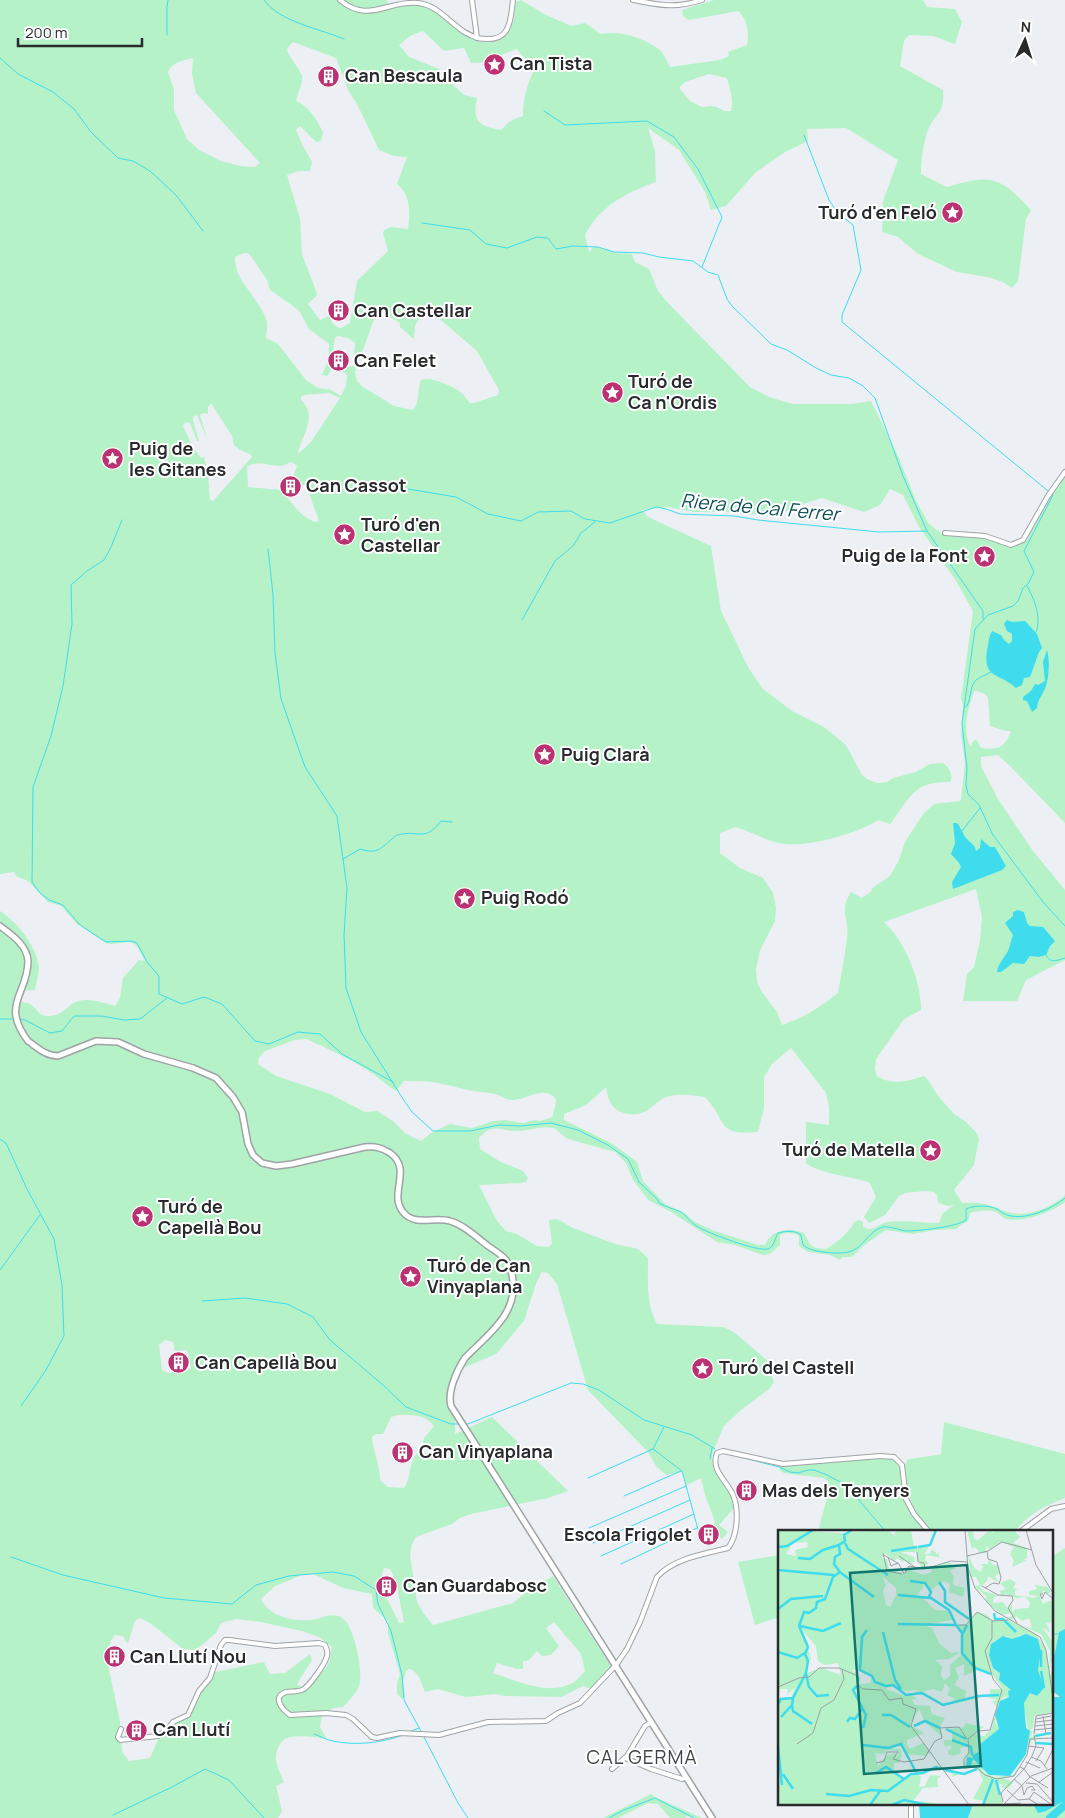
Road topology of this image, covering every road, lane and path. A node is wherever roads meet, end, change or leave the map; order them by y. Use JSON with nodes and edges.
{"nodes":[{"id":1,"x":340,"y":0,"type":"edge"},
{"id":2,"x":472,"y":0,"type":"edge"},
{"id":3,"x":513,"y":0,"type":"edge"},
{"id":4,"x":633,"y":0,"type":"edge"},
{"id":5,"x":702,"y":0,"type":"edge"},
{"id":6,"x":687,"y":2,"type":"edge"},
{"id":7,"x":477,"y":38,"type":"junction"},
{"id":8,"x":1065,"y":472,"type":"edge"},
{"id":9,"x":945,"y":533,"type":"dead end"},
{"id":10,"x":0,"y":926,"type":"edge"},
{"id":11,"x":14,"y":992,"type":"dead end"},
{"id":12,"x":12,"y":1025,"type":"dead end"},
{"id":13,"x":1065,"y":1506,"type":"edge"},
{"id":14,"x":927,"y":1530,"type":"edge"},
{"id":15,"x":1023,"y":1530,"type":"edge"},
{"id":16,"x":616,"y":1665,"type":"junction"},
{"id":17,"x":651,"y":1722,"type":"junction"},
{"id":18,"x":121,"y":1728,"type":"dead end"},
{"id":19,"x":626,"y":1758,"type":"junction"},
{"id":20,"x":612,"y":1769,"type":"dead end"},
{"id":21,"x":686,"y":1777,"type":"junction"},
{"id":22,"x":712,"y":1818,"type":"edge"}],
"edges":[{"from":1,"to":7,"type":"street"},
{"from":2,"to":7,"type":"street"},
{"from":3,"to":7,"type":"street"},
{"from":4,"to":6,"type":"street"},
{"from":5,"to":6,"type":"street"},
{"from":8,"to":9,"type":"street"},
{"from":10,"to":11,"type":"main road"},
{"from":12,"to":16,"type":"main road"},
{"from":13,"to":15,"type":"street"},
{"from":14,"to":16,"type":"street"},
{"from":16,"to":17,"type":"main road"},
{"from":16,"to":18,"type":"street"},
{"from":17,"to":19,"type":"street"},
{"from":17,"to":21,"type":"main road"},
{"from":19,"to":20,"type":"street"},
{"from":19,"to":21,"type":"street"},
{"from":21,"to":22,"type":"main road"}]}
